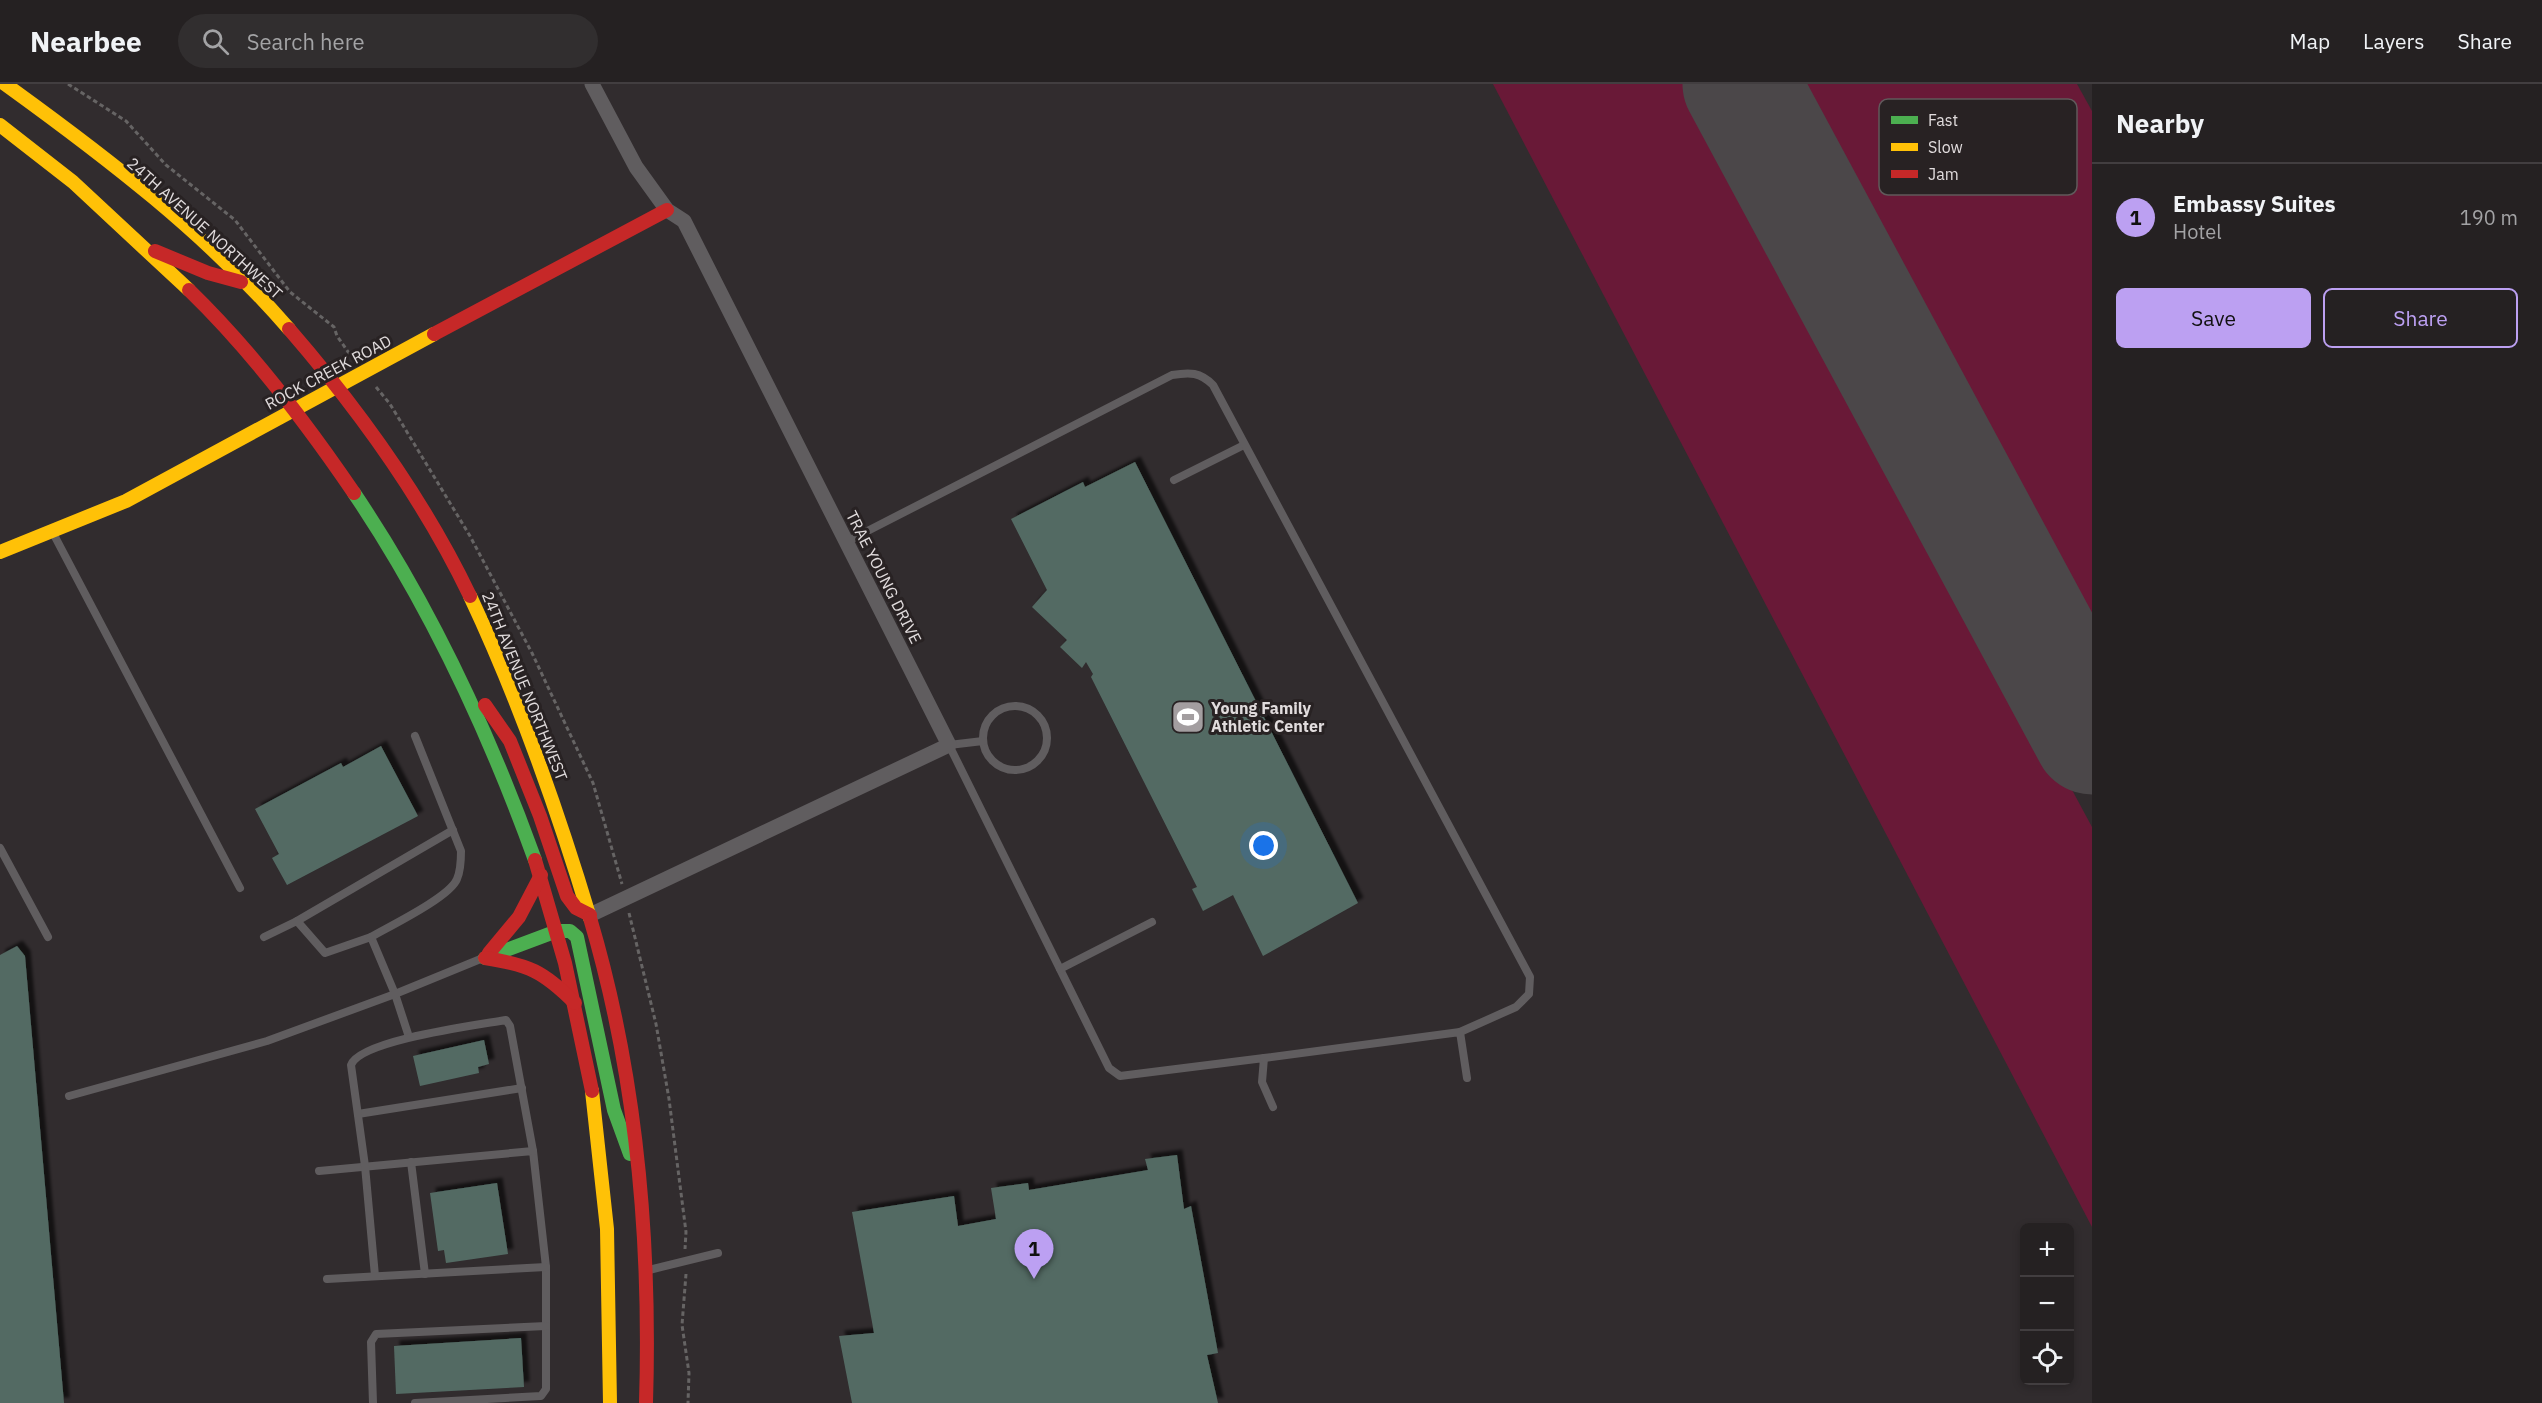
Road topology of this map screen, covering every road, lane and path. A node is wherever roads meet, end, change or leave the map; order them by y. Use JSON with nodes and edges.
{"nodes":[{"id":1,"x":5,"y":84,"type":"edge"},
{"id":2,"x":592,"y":84,"type":"edge"},
{"id":3,"x":0,"y":125,"type":"edge"},
{"id":4,"x":667,"y":210,"type":"junction"},
{"id":5,"x":146,"y":247,"type":"junction"},
{"id":6,"x":245,"y":283,"type":"junction"},
{"id":7,"x":338,"y":387,"type":"junction"},
{"id":8,"x":293,"y":409,"type":"junction"},
{"id":9,"x":1244,"y":444,"type":"junction"},
{"id":10,"x":1174,"y":480,"type":"dead end"},
{"id":11,"x":53,"y":532,"type":"junction"},
{"id":12,"x":846,"y":542,"type":"junction"},
{"id":13,"x":0,"y":552,"type":"edge"},
{"id":14,"x":451,"y":658,"type":"junction"},
{"id":15,"x":416,"y":736,"type":"dead end"},
{"id":16,"x":983,"y":741,"type":"junction"},
{"id":17,"x":949,"y":745,"type":"junction"},
{"id":18,"x":453,"y":830,"type":"junction"},
{"id":19,"x":0,"y":848,"type":"edge"},
{"id":20,"x":541,"y":875,"type":"junction"},
{"id":21,"x":240,"y":888,"type":"dead end"},
{"id":22,"x":590,"y":915,"type":"junction"},
{"id":23,"x":297,"y":921,"type":"junction"},
{"id":24,"x":1152,"y":922,"type":"dead end"},
{"id":25,"x":557,"y":931,"type":"junction"},
{"id":26,"x":48,"y":937,"type":"dead end"},
{"id":27,"x":264,"y":937,"type":"dead end"},
{"id":28,"x":371,"y":937,"type":"junction"},
{"id":29,"x":485,"y":958,"type":"junction"},
{"id":30,"x":1060,"y":969,"type":"junction"},
{"id":31,"x":395,"y":994,"type":"junction"},
{"id":32,"x":575,"y":1003,"type":"junction"},
{"id":33,"x":1460,"y":1032,"type":"junction"},
{"id":34,"x":409,"y":1037,"type":"junction"},
{"id":35,"x":1264,"y":1058,"type":"junction"},
{"id":36,"x":1467,"y":1078,"type":"dead end"},
{"id":37,"x":522,"y":1088,"type":"junction"},
{"id":38,"x":69,"y":1096,"type":"dead end"},
{"id":39,"x":1274,"y":1107,"type":"dead end"},
{"id":40,"x":358,"y":1114,"type":"junction"},
{"id":41,"x":533,"y":1151,"type":"junction"},
{"id":42,"x":411,"y":1162,"type":"junction"},
{"id":43,"x":365,"y":1166,"type":"junction"},
{"id":44,"x":319,"y":1171,"type":"dead end"},
{"id":45,"x":641,"y":1182,"type":"junction"},
{"id":46,"x":718,"y":1253,"type":"dead end"},
{"id":47,"x":546,"y":1267,"type":"junction"},
{"id":48,"x":647,"y":1270,"type":"junction"},
{"id":49,"x":424,"y":1274,"type":"junction"},
{"id":50,"x":375,"y":1276,"type":"junction"},
{"id":51,"x":327,"y":1279,"type":"dead end"},
{"id":52,"x":546,"y":1326,"type":"junction"},
{"id":53,"x":541,"y":1399,"type":"edge"},
{"id":54,"x":373,"y":1403,"type":"edge"},
{"id":55,"x":415,"y":1403,"type":"edge"},
{"id":56,"x":610,"y":1403,"type":"edge"},
{"id":57,"x":646,"y":1403,"type":"edge"}],
"edges":[{"from":1,"to":6,"type":"main road","name":"24TH AVENUE NORTHWEST"},
{"from":2,"to":4,"type":"street","name":"TRAE YOUNG DRIVE"},
{"from":3,"to":5,"type":"main road"},
{"from":4,"to":7,"type":"main road","name":"ROCK CREEK ROAD"},
{"from":4,"to":12,"type":"street","name":"TRAE YOUNG DRIVE"},
{"from":5,"to":6,"type":"main road"},
{"from":5,"to":8,"type":"main road"},
{"from":6,"to":7,"type":"main road","name":"24TH AVENUE NORTHWEST"},
{"from":7,"to":8,"type":"main road","name":"ROCK CREEK ROAD"},
{"from":7,"to":22,"type":"main road","name":"24TH AVENUE NORTHWEST"},
{"from":8,"to":11,"type":"main road","name":"ROCK CREEK ROAD"},
{"from":8,"to":14,"type":"main road"},
{"from":9,"to":10,"type":"lane"},
{"from":9,"to":12,"type":"lane"},
{"from":9,"to":33,"type":"lane"},
{"from":11,"to":13,"type":"main road","name":"ROCK CREEK ROAD"},
{"from":11,"to":21,"type":"lane"},
{"from":12,"to":17,"type":"street","name":"TRAE YOUNG DRIVE"},
{"from":14,"to":20,"type":"main road"},
{"from":14,"to":22,"type":"main road"},
{"from":15,"to":18,"type":"lane"},
{"from":16,"to":16,"type":"lane"},
{"from":16,"to":17,"type":"lane"},
{"from":17,"to":22,"type":"street"},
{"from":17,"to":30,"type":"lane"},
{"from":18,"to":23,"type":"lane"},
{"from":18,"to":28,"type":"lane"},
{"from":19,"to":26,"type":"lane"},
{"from":20,"to":25,"type":"main road"},
{"from":20,"to":29,"type":"main road"},
{"from":22,"to":45,"type":"main road","name":"24TH AVENUE NORTHWEST"},
{"from":23,"to":27,"type":"lane"},
{"from":23,"to":28,"type":"lane"},
{"from":24,"to":30,"type":"lane"},
{"from":25,"to":29,"type":"main road"},
{"from":25,"to":32,"type":"main road"},
{"from":25,"to":45,"type":"main road"},
{"from":28,"to":31,"type":"lane"},
{"from":29,"to":31,"type":"lane"},
{"from":29,"to":32,"type":"main road"},
{"from":30,"to":35,"type":"lane"},
{"from":31,"to":34,"type":"lane"},
{"from":31,"to":38,"type":"lane"},
{"from":32,"to":56,"type":"main road"},
{"from":33,"to":35,"type":"lane"},
{"from":33,"to":36,"type":"lane"},
{"from":34,"to":37,"type":"lane"},
{"from":34,"to":40,"type":"lane"},
{"from":35,"to":39,"type":"lane"},
{"from":37,"to":40,"type":"lane"},
{"from":37,"to":41,"type":"lane"},
{"from":40,"to":43,"type":"lane"},
{"from":41,"to":42,"type":"lane"},
{"from":41,"to":47,"type":"lane"},
{"from":42,"to":43,"type":"lane"},
{"from":42,"to":49,"type":"lane"},
{"from":43,"to":44,"type":"lane"},
{"from":43,"to":50,"type":"lane"},
{"from":45,"to":48,"type":"main road","name":"24TH AVENUE NORTHWEST"},
{"from":46,"to":48,"type":"lane"},
{"from":47,"to":49,"type":"lane"},
{"from":47,"to":52,"type":"lane"},
{"from":48,"to":57,"type":"main road","name":"24TH AVENUE NORTHWEST"},
{"from":49,"to":50,"type":"lane"},
{"from":50,"to":51,"type":"lane"},
{"from":52,"to":53,"type":"lane"},
{"from":52,"to":54,"type":"lane"},
{"from":53,"to":55,"type":"lane"}]}
